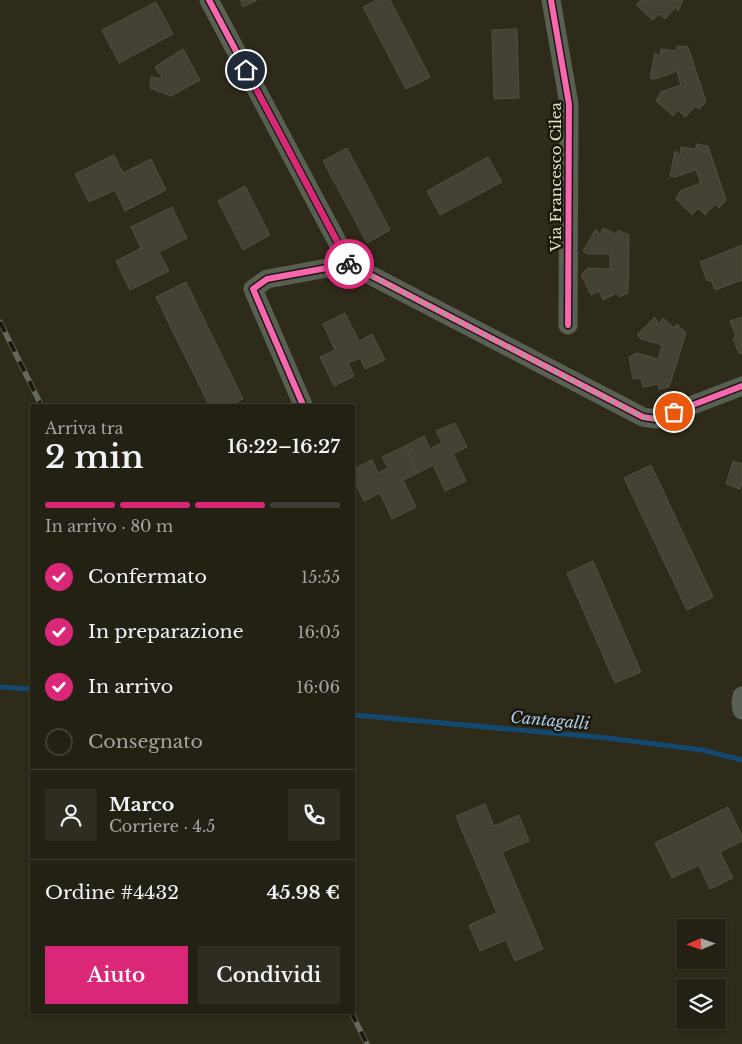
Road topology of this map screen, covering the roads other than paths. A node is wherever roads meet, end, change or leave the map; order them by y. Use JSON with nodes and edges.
{"nodes":[{"id":1,"x":209,"y":0,"type":"edge"},
{"id":2,"x":551,"y":0,"type":"edge"},
{"id":3,"x":349,"y":264,"type":"junction"},
{"id":4,"x":568,"y":325,"type":"dead end"},
{"id":5,"x":742,"y":386,"type":"edge"},
{"id":6,"x":303,"y":404,"type":"edge"},
{"id":7,"x":742,"y":696,"type":"edge"},
{"id":8,"x":742,"y":710,"type":"edge"}],
"edges":[{"from":1,"to":3,"type":"street"},
{"from":2,"to":4,"type":"street","name":"Via Francesco Cilea"},
{"from":3,"to":5,"type":"street"},
{"from":3,"to":6,"type":"street"},
{"from":7,"to":8,"type":"street"}]}
